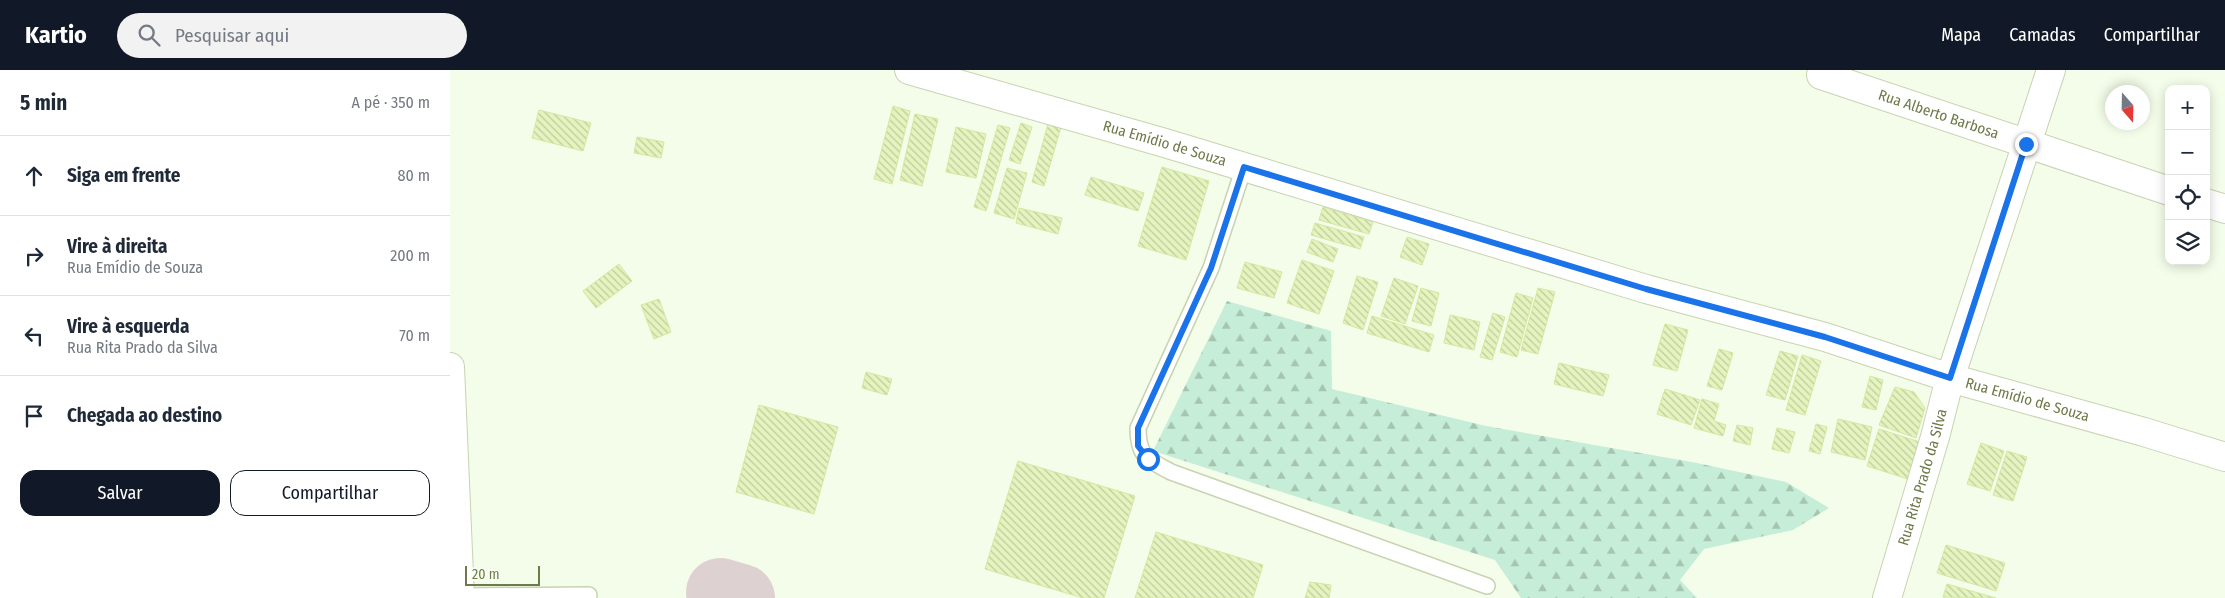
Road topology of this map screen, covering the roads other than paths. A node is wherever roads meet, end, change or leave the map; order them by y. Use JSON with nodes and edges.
{"nodes":[{"id":1,"x":909,"y":70,"type":"edge"},
{"id":2,"x":2051,"y":70,"type":"edge"},
{"id":3,"x":1821,"y":75,"type":"dead end"},
{"id":4,"x":2026,"y":144,"type":"junction"},
{"id":5,"x":1244,"y":167,"type":"junction"},
{"id":6,"x":2165,"y":190,"type":"edge"},
{"id":7,"x":2210,"y":204,"type":"edge"},
{"id":8,"x":2225,"y":209,"type":"edge"},
{"id":9,"x":450,"y":367,"type":"edge"},
{"id":10,"x":1950,"y":378,"type":"junction"},
{"id":11,"x":2225,"y":457,"type":"edge"},
{"id":12,"x":1487,"y":586,"type":"dead end"},
{"id":13,"x":589,"y":595,"type":"dead end"},
{"id":14,"x":460,"y":597,"type":"edge"},
{"id":15,"x":1887,"y":598,"type":"edge"}],
"edges":[{"from":1,"to":5,"type":"street","name":"Rua Emídio de Souza"},
{"from":2,"to":4,"type":"street","name":"Rua Rita Prado da Silva"},
{"from":3,"to":4,"type":"street","name":"Rua Alberto Barbosa"},
{"from":4,"to":6,"type":"street","name":"Rua Alberto Barbosa"},
{"from":4,"to":10,"type":"street","name":"Rua Rita Prado da Silva"},
{"from":5,"to":10,"type":"street","name":"Rua Emídio de Souza"},
{"from":5,"to":12,"type":"lane"},
{"from":7,"to":8,"type":"street"},
{"from":9,"to":14,"type":"street"},
{"from":10,"to":11,"type":"street","name":"Rua Emídio de Souza"},
{"from":10,"to":15,"type":"street","name":"Rua Rita Prado da Silva"},
{"from":13,"to":14,"type":"lane"}]}
